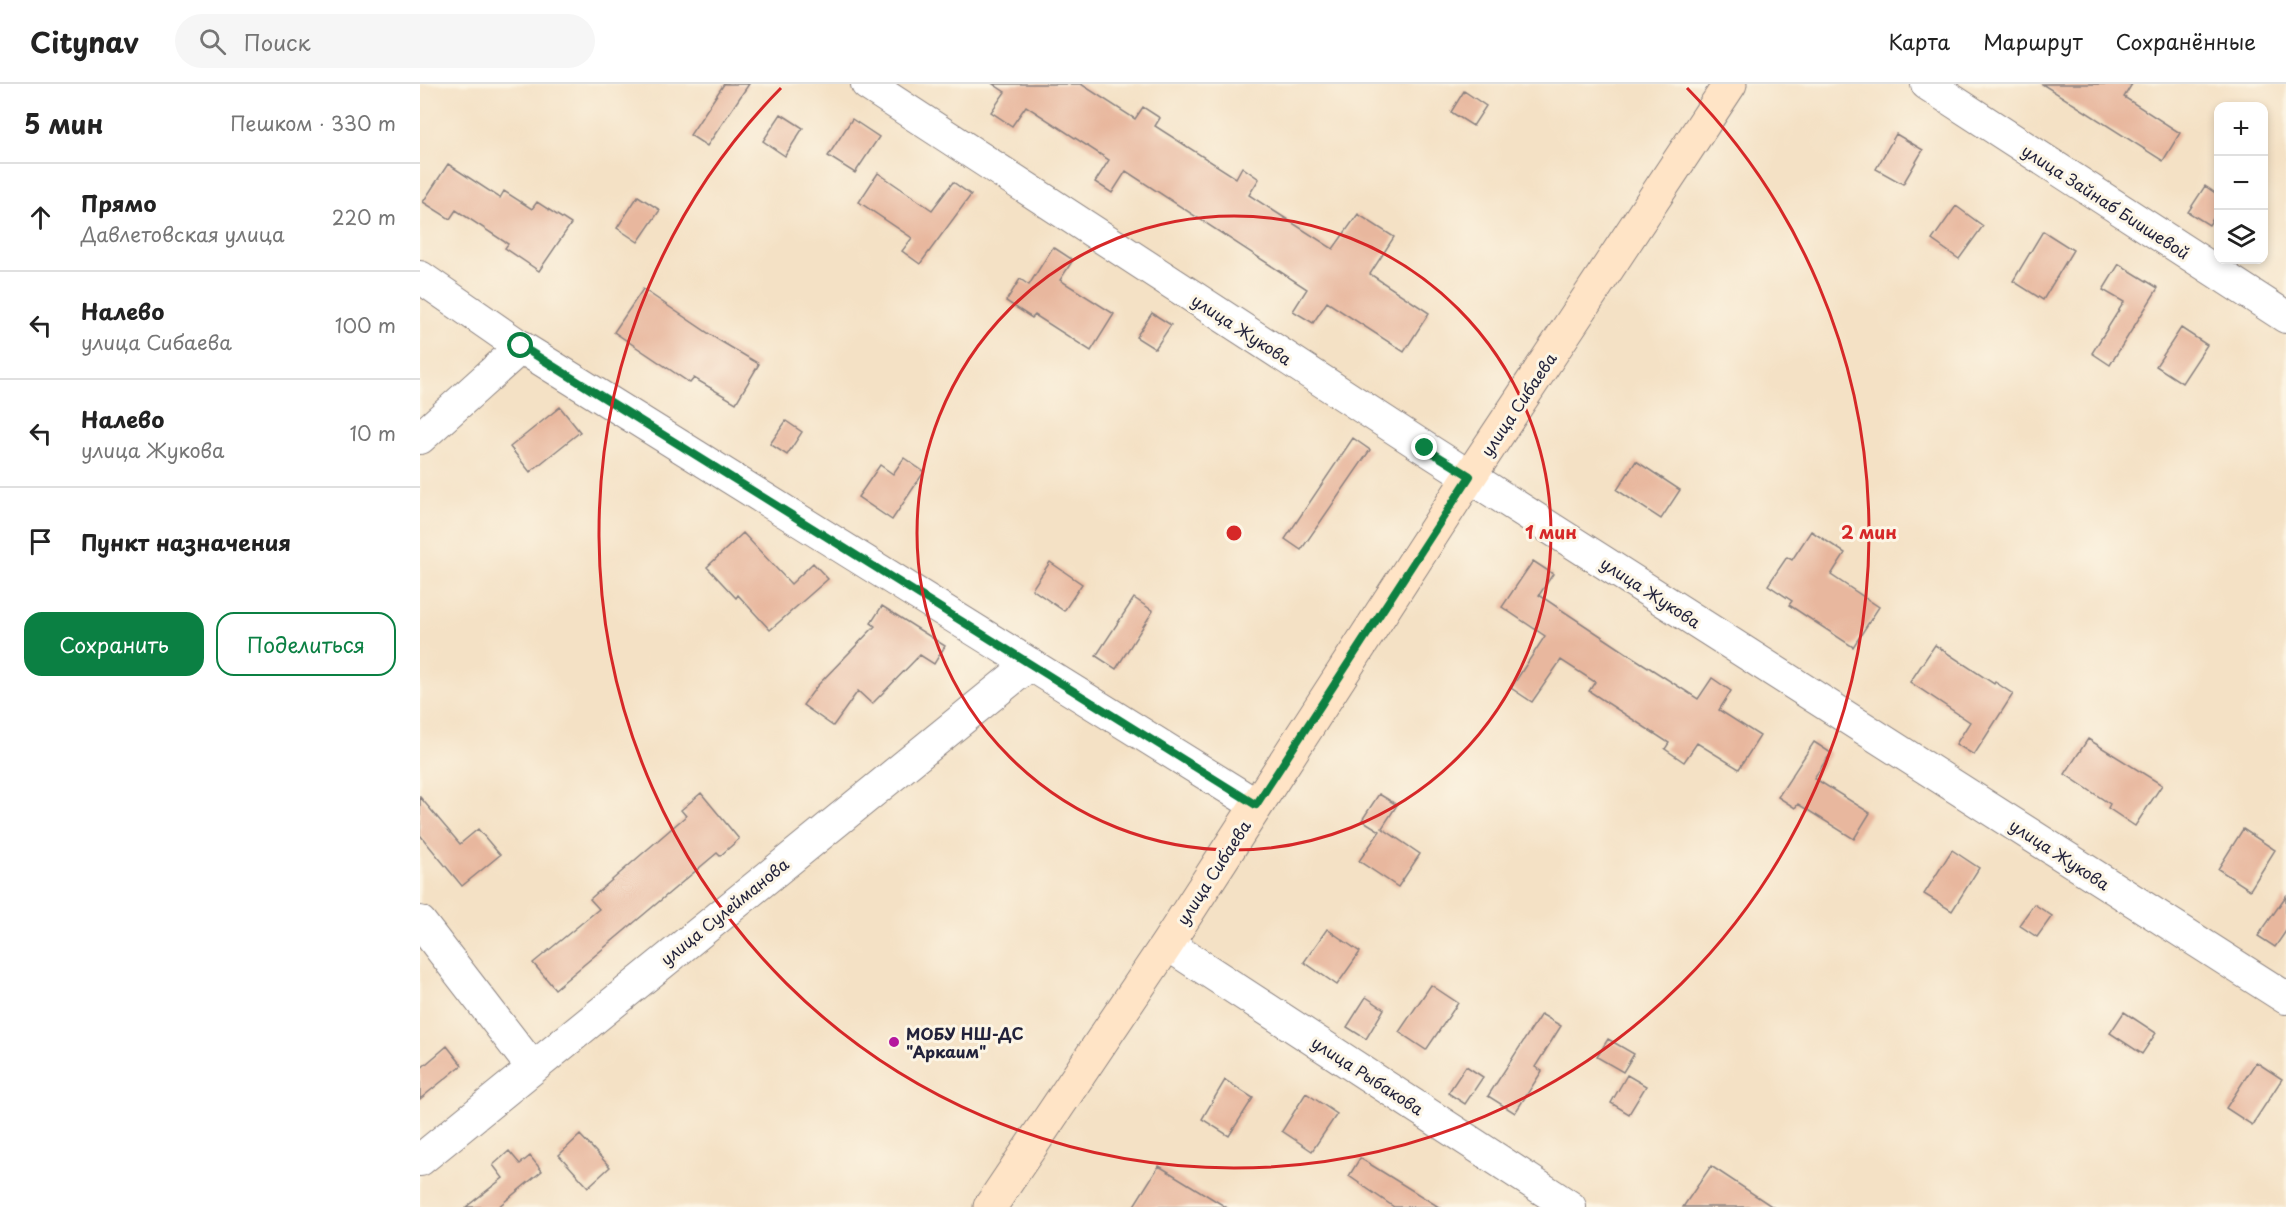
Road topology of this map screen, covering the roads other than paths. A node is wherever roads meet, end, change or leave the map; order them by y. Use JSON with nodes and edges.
{"nodes":[{"id":1,"x":867,"y":84,"type":"edge"},
{"id":2,"x":1730,"y":84,"type":"edge"},
{"id":3,"x":1927,"y":84,"type":"edge"},
{"id":4,"x":420,"y":277,"type":"edge"},
{"id":5,"x":2286,"y":317,"type":"edge"},
{"id":6,"x":521,"y":346,"type":"junction"},
{"id":7,"x":420,"y":438,"type":"edge"},
{"id":8,"x":1470,"y":476,"type":"junction"},
{"id":9,"x":1030,"y":664,"type":"junction"},
{"id":10,"x":1256,"y":805,"type":"junction"},
{"id":11,"x":420,"y":922,"type":"edge"},
{"id":12,"x":1167,"y":944,"type":"junction"},
{"id":13,"x":2286,"y":998,"type":"edge"},
{"id":14,"x":532,"y":1067,"type":"junction"},
{"id":15,"x":420,"y":1160,"type":"edge"},
{"id":16,"x":990,"y":1207,"type":"edge"},
{"id":17,"x":1570,"y":1207,"type":"edge"}],
"edges":[{"from":1,"to":8,"type":"street","name":"улица Жукова"},
{"from":2,"to":8,"type":"main road","name":"улица Сибаева"},
{"from":3,"to":5,"type":"street","name":"улица Зайнаб Биишевой"},
{"from":4,"to":6,"type":"street"},
{"from":6,"to":7,"type":"street"},
{"from":6,"to":9,"type":"street"},
{"from":8,"to":10,"type":"main road","name":"улица Сибаева"},
{"from":8,"to":13,"type":"street","name":"улица Жукова"},
{"from":9,"to":10,"type":"street"},
{"from":9,"to":14,"type":"street","name":"улица Сулейманова"},
{"from":10,"to":12,"type":"main road","name":"улица Сибаева"},
{"from":11,"to":14,"type":"street"},
{"from":12,"to":16,"type":"main road","name":"улица Сибаева"},
{"from":12,"to":17,"type":"street","name":"улица Рыбакова"},
{"from":14,"to":15,"type":"street","name":"улица Сулейманова"}]}
